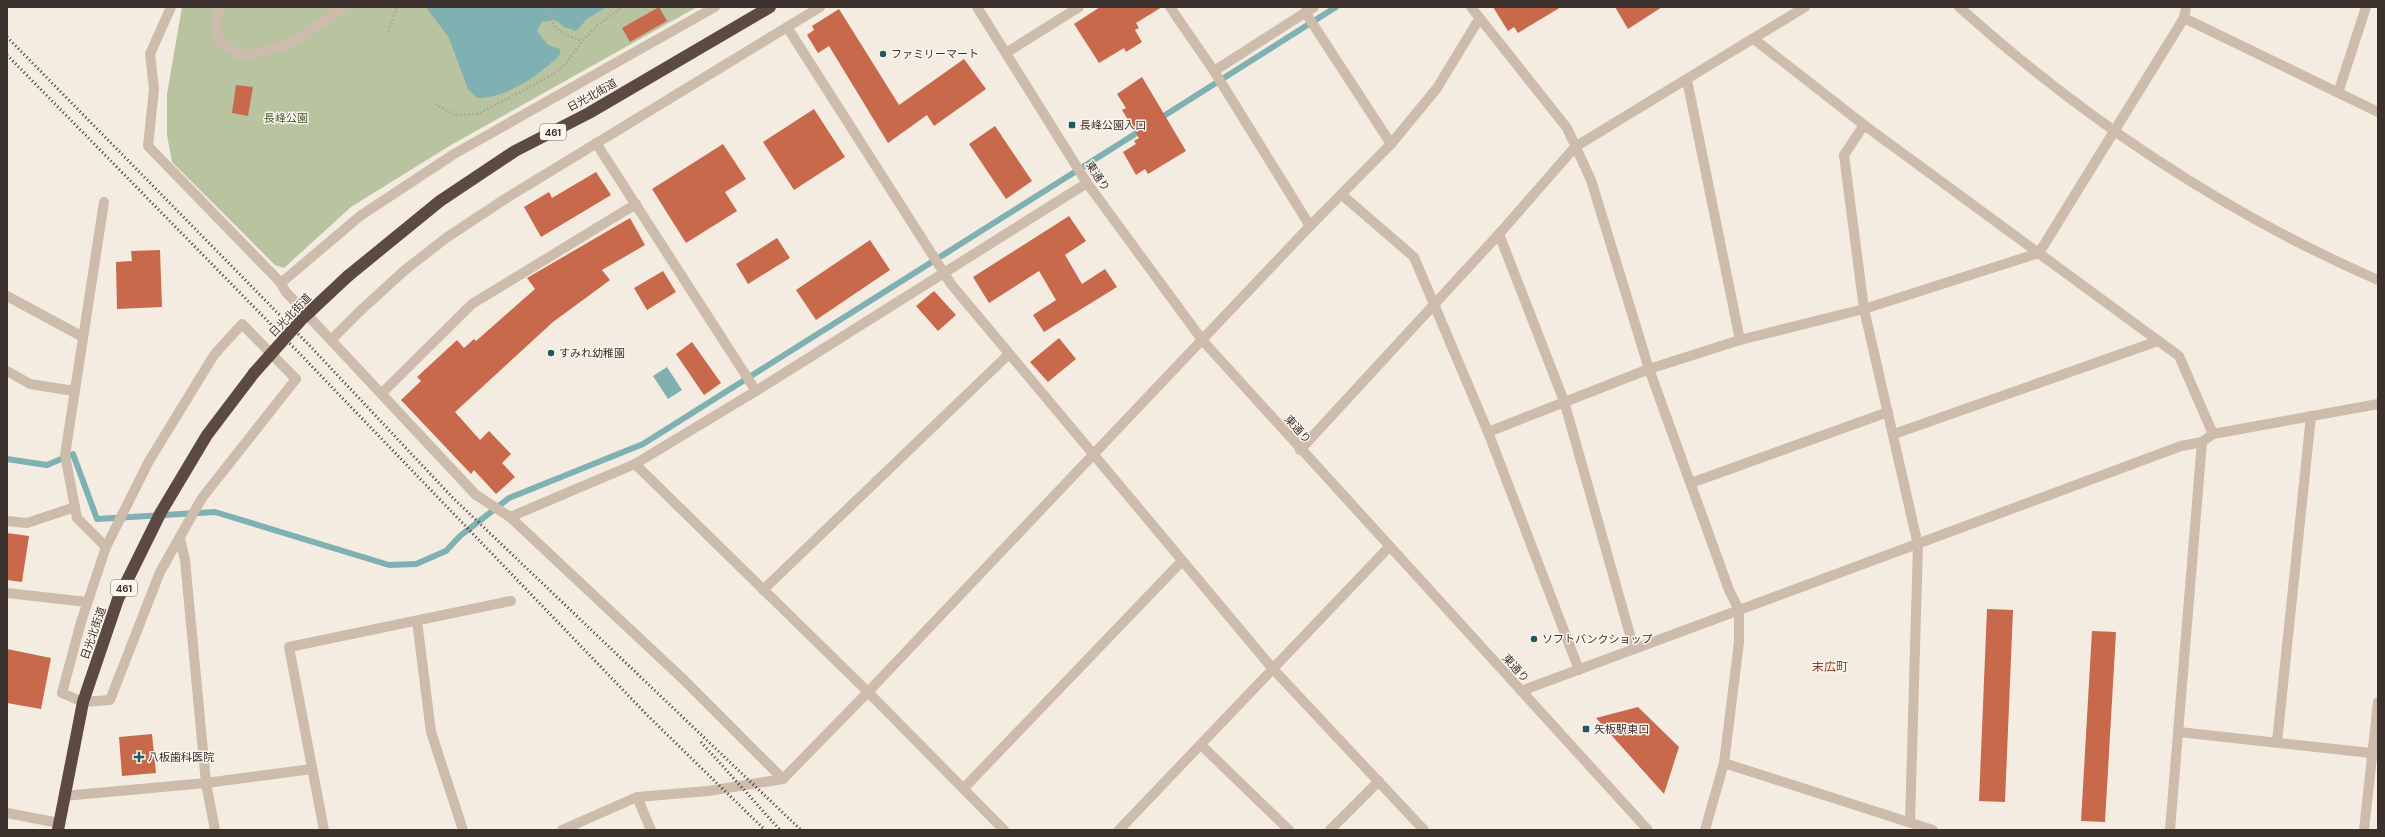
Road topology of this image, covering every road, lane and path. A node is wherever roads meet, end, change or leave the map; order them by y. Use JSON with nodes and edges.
{"nodes":[{"id":1,"x":171,"y":7,"type":"edge"},
{"id":2,"x":220,"y":7,"type":"edge"},
{"id":3,"x":345,"y":7,"type":"edge"},
{"id":4,"x":397,"y":7,"type":"edge"},
{"id":5,"x":548,"y":7,"type":"edge"},
{"id":6,"x":622,"y":7,"type":"edge"},
{"id":7,"x":715,"y":7,"type":"edge"},
{"id":8,"x":770,"y":7,"type":"edge"},
{"id":9,"x":820,"y":7,"type":"edge"},
{"id":10,"x":977,"y":7,"type":"edge"},
{"id":11,"x":1079,"y":7,"type":"edge"},
{"id":12,"x":1170,"y":7,"type":"edge"},
{"id":13,"x":1471,"y":7,"type":"edge"},
{"id":14,"x":1805,"y":7,"type":"edge"},
{"id":15,"x":1959,"y":7,"type":"edge"},
{"id":16,"x":2185,"y":7,"type":"edge"},
{"id":17,"x":2366,"y":7,"type":"edge"},
{"id":18,"x":1310,"y":10,"type":"edge"},
{"id":19,"x":1479,"y":18,"type":"junction"},
{"id":20,"x":2184,"y":18,"type":"junction"},
{"id":21,"x":787,"y":27,"type":"junction"},
{"id":22,"x":388,"y":32,"type":"dead end"},
{"id":23,"x":1754,"y":39,"type":"junction"},
{"id":24,"x":582,"y":41,"type":"junction"},
{"id":25,"x":1006,"y":53,"type":"junction"},
{"id":26,"x":1214,"y":71,"type":"junction"},
{"id":27,"x":1687,"y":80,"type":"junction"},
{"id":28,"x":2338,"y":93,"type":"junction"},
{"id":29,"x":435,"y":104,"type":"dead end"},
{"id":30,"x":2378,"y":112,"type":"edge"},
{"id":31,"x":1864,"y":125,"type":"junction"},
{"id":32,"x":2112,"y":131,"type":"junction"},
{"id":33,"x":596,"y":143,"type":"junction"},
{"id":34,"x":1391,"y":144,"type":"junction"},
{"id":35,"x":1575,"y":147,"type":"junction"},
{"id":36,"x":1087,"y":183,"type":"junction"},
{"id":37,"x":1342,"y":195,"type":"junction"},
{"id":38,"x":104,"y":202,"type":"dead end"},
{"id":39,"x":636,"y":204,"type":"junction"},
{"id":40,"x":1310,"y":226,"type":"junction"},
{"id":41,"x":1499,"y":234,"type":"junction"},
{"id":42,"x":2040,"y":253,"type":"junction"},
{"id":43,"x":944,"y":273,"type":"junction"},
{"id":44,"x":2378,"y":280,"type":"edge"},
{"id":45,"x":281,"y":283,"type":"junction"},
{"id":46,"x":7,"y":296,"type":"edge"},
{"id":47,"x":1434,"y":303,"type":"junction"},
{"id":48,"x":1864,"y":309,"type":"junction"},
{"id":49,"x":83,"y":337,"type":"junction"},
{"id":50,"x":332,"y":339,"type":"junction"},
{"id":51,"x":1740,"y":340,"type":"junction"},
{"id":52,"x":1202,"y":341,"type":"junction"},
{"id":53,"x":2158,"y":342,"type":"junction"},
{"id":54,"x":1009,"y":354,"type":"junction"},
{"id":55,"x":1649,"y":368,"type":"junction"},
{"id":56,"x":7,"y":372,"type":"edge"},
{"id":57,"x":74,"y":391,"type":"junction"},
{"id":58,"x":756,"y":391,"type":"junction"},
{"id":59,"x":382,"y":393,"type":"junction"},
{"id":60,"x":1564,"y":401,"type":"junction"},
{"id":61,"x":2378,"y":404,"type":"edge"},
{"id":62,"x":1888,"y":412,"type":"junction"},
{"id":63,"x":2312,"y":416,"type":"junction"},
{"id":64,"x":1488,"y":432,"type":"junction"},
{"id":65,"x":1894,"y":434,"type":"junction"},
{"id":66,"x":2213,"y":434,"type":"junction"},
{"id":67,"x":2202,"y":442,"type":"junction"},
{"id":68,"x":1300,"y":450,"type":"junction"},
{"id":69,"x":1094,"y":454,"type":"junction"},
{"id":70,"x":635,"y":464,"type":"junction"},
{"id":71,"x":1691,"y":483,"type":"junction"},
{"id":72,"x":75,"y":507,"type":"junction"},
{"id":73,"x":510,"y":517,"type":"junction"},
{"id":74,"x":7,"y":521,"type":"edge"},
{"id":75,"x":180,"y":538,"type":"junction"},
{"id":76,"x":1918,"y":545,"type":"junction"},
{"id":77,"x":106,"y":547,"type":"junction"},
{"id":78,"x":1389,"y":547,"type":"junction"},
{"id":79,"x":1182,"y":561,"type":"junction"},
{"id":80,"x":763,"y":590,"type":"junction"},
{"id":81,"x":7,"y":593,"type":"edge"},
{"id":82,"x":511,"y":601,"type":"dead end"},
{"id":83,"x":88,"y":602,"type":"junction"},
{"id":84,"x":1739,"y":610,"type":"junction"},
{"id":85,"x":417,"y":621,"type":"junction"},
{"id":86,"x":1634,"y":649,"type":"junction"},
{"id":87,"x":1273,"y":669,"type":"junction"},
{"id":88,"x":1579,"y":670,"type":"junction"},
{"id":89,"x":868,"y":692,"type":"junction"},
{"id":90,"x":1521,"y":692,"type":"junction"},
{"id":91,"x":83,"y":702,"type":"junction"},
{"id":92,"x":2378,"y":702,"type":"edge"},
{"id":93,"x":2179,"y":732,"type":"junction"},
{"id":94,"x":2277,"y":742,"type":"junction"},
{"id":95,"x":1201,"y":745,"type":"junction"},
{"id":96,"x":2371,"y":753,"type":"junction"},
{"id":97,"x":1724,"y":763,"type":"junction"},
{"id":98,"x":312,"y":769,"type":"junction"},
{"id":99,"x":783,"y":779,"type":"junction"},
{"id":100,"x":1379,"y":781,"type":"junction"},
{"id":101,"x":206,"y":783,"type":"junction"},
{"id":102,"x":964,"y":788,"type":"junction"},
{"id":103,"x":64,"y":796,"type":"junction"},
{"id":104,"x":637,"y":797,"type":"junction"},
{"id":105,"x":7,"y":813,"type":"edge"},
{"id":106,"x":1910,"y":822,"type":"junction"},
{"id":107,"x":59,"y":827,"type":"edge"},
{"id":108,"x":215,"y":830,"type":"edge"},
{"id":109,"x":324,"y":830,"type":"edge"},
{"id":110,"x":463,"y":830,"type":"edge"},
{"id":111,"x":562,"y":830,"type":"edge"},
{"id":112,"x":651,"y":830,"type":"edge"},
{"id":113,"x":1004,"y":830,"type":"edge"},
{"id":114,"x":1119,"y":830,"type":"edge"},
{"id":115,"x":1290,"y":830,"type":"edge"},
{"id":116,"x":1330,"y":830,"type":"edge"},
{"id":117,"x":1424,"y":830,"type":"edge"},
{"id":118,"x":1648,"y":830,"type":"edge"},
{"id":119,"x":1705,"y":830,"type":"edge"},
{"id":120,"x":1933,"y":830,"type":"edge"},
{"id":121,"x":2170,"y":830,"type":"edge"},
{"id":122,"x":2364,"y":830,"type":"edge"}],
"edges":[{"from":1,"to":45,"type":"street"},
{"from":2,"to":3,"type":"street"},
{"from":4,"to":22,"type":"path"},
{"from":5,"to":24,"type":"path"},
{"from":6,"to":24,"type":"path"},
{"from":7,"to":45,"type":"street"},
{"from":8,"to":91,"type":"highway","name":"日光北街道","number":"461","bridge":true},
{"from":9,"to":21,"type":"street"},
{"from":10,"to":25,"type":"street","name":"東通り"},
{"from":11,"to":25,"type":"street"},
{"from":12,"to":26,"type":"street"},
{"from":13,"to":19,"type":"street"},
{"from":14,"to":23,"type":"street"},
{"from":15,"to":32,"type":"street"},
{"from":16,"to":20,"type":"street"},
{"from":17,"to":28,"type":"street"},
{"from":18,"to":26,"type":"street"},
{"from":18,"to":34,"type":"street"},
{"from":19,"to":34,"type":"street"},
{"from":19,"to":35,"type":"street"},
{"from":20,"to":28,"type":"street"},
{"from":20,"to":32,"type":"street"},
{"from":21,"to":33,"type":"street"},
{"from":21,"to":43,"type":"street"},
{"from":23,"to":27,"type":"street"},
{"from":23,"to":31,"type":"street"},
{"from":24,"to":29,"type":"path"},
{"from":25,"to":36,"type":"street","name":"東通り"},
{"from":26,"to":40,"type":"street"},
{"from":27,"to":35,"type":"street"},
{"from":27,"to":51,"type":"street"},
{"from":28,"to":30,"type":"street"},
{"from":31,"to":42,"type":"street"},
{"from":31,"to":48,"type":"street"},
{"from":32,"to":42,"type":"street"},
{"from":32,"to":44,"type":"street"},
{"from":33,"to":39,"type":"street"},
{"from":33,"to":50,"type":"street"},
{"from":34,"to":37,"type":"street"},
{"from":35,"to":41,"type":"street"},
{"from":35,"to":55,"type":"street"},
{"from":36,"to":43,"type":"street"},
{"from":36,"to":52,"type":"street","name":"東通り"},
{"from":37,"to":40,"type":"street"},
{"from":37,"to":47,"type":"street"},
{"from":38,"to":49,"type":"street"},
{"from":39,"to":58,"type":"street"},
{"from":39,"to":59,"type":"street"},
{"from":40,"to":52,"type":"street"},
{"from":41,"to":47,"type":"street"},
{"from":41,"to":60,"type":"street"},
{"from":42,"to":48,"type":"street"},
{"from":42,"to":53,"type":"street"},
{"from":43,"to":54,"type":"street"},
{"from":43,"to":58,"type":"street"},
{"from":45,"to":50,"type":"street"},
{"from":46,"to":49,"type":"street"},
{"from":47,"to":64,"type":"street"},
{"from":47,"to":68,"type":"street"},
{"from":48,"to":51,"type":"street"},
{"from":48,"to":62,"type":"street"},
{"from":49,"to":57,"type":"street"},
{"from":50,"to":59,"type":"street"},
{"from":51,"to":55,"type":"street"},
{"from":52,"to":68,"type":"street","name":"東通り"},
{"from":52,"to":69,"type":"street"},
{"from":53,"to":65,"type":"street"},
{"from":53,"to":66,"type":"street"},
{"from":54,"to":69,"type":"street"},
{"from":54,"to":80,"type":"street"},
{"from":55,"to":60,"type":"street"},
{"from":55,"to":71,"type":"street"},
{"from":56,"to":57,"type":"street"},
{"from":57,"to":72,"type":"street"},
{"from":58,"to":70,"type":"street"},
{"from":59,"to":73,"type":"street"},
{"from":60,"to":64,"type":"street"},
{"from":60,"to":86,"type":"street"},
{"from":61,"to":63,"type":"street"},
{"from":62,"to":65,"type":"street"},
{"from":62,"to":71,"type":"street"},
{"from":63,"to":66,"type":"street"},
{"from":63,"to":94,"type":"street"},
{"from":64,"to":88,"type":"street"},
{"from":65,"to":76,"type":"street"},
{"from":66,"to":67,"type":"street"},
{"from":67,"to":76,"type":"street"},
{"from":67,"to":93,"type":"street"},
{"from":68,"to":78,"type":"street","name":"東通り"},
{"from":69,"to":79,"type":"street"},
{"from":69,"to":89,"type":"street"},
{"from":70,"to":73,"type":"street"},
{"from":70,"to":80,"type":"street"},
{"from":71,"to":84,"type":"street"},
{"from":72,"to":74,"type":"street"},
{"from":72,"to":77,"type":"street"},
{"from":73,"to":99,"type":"street"},
{"from":75,"to":77,"type":"street"},
{"from":75,"to":91,"type":"street"},
{"from":75,"to":101,"type":"street"},
{"from":76,"to":84,"type":"street"},
{"from":76,"to":106,"type":"street"},
{"from":77,"to":83,"type":"street"},
{"from":78,"to":87,"type":"street"},
{"from":78,"to":90,"type":"street","name":"東通り"},
{"from":79,"to":87,"type":"street"},
{"from":79,"to":102,"type":"street"},
{"from":80,"to":89,"type":"street"},
{"from":81,"to":83,"type":"street"},
{"from":82,"to":85,"type":"street"},
{"from":83,"to":91,"type":"street"},
{"from":84,"to":86,"type":"street"},
{"from":84,"to":97,"type":"street"},
{"from":85,"to":98,"type":"street"},
{"from":85,"to":110,"type":"street"},
{"from":86,"to":88,"type":"street"},
{"from":87,"to":95,"type":"street"},
{"from":87,"to":100,"type":"street"},
{"from":88,"to":90,"type":"street"},
{"from":89,"to":99,"type":"street"},
{"from":89,"to":102,"type":"street"},
{"from":90,"to":118,"type":"street","name":"東通り"},
{"from":91,"to":103,"type":"highway","name":"日光北街道","number":"461"},
{"from":92,"to":96,"type":"street"},
{"from":93,"to":94,"type":"street"},
{"from":93,"to":121,"type":"street"},
{"from":94,"to":96,"type":"street"},
{"from":95,"to":114,"type":"street"},
{"from":95,"to":115,"type":"street"},
{"from":96,"to":122,"type":"street"},
{"from":97,"to":106,"type":"street"},
{"from":97,"to":119,"type":"street"},
{"from":98,"to":101,"type":"street"},
{"from":98,"to":109,"type":"street"},
{"from":99,"to":104,"type":"street"},
{"from":100,"to":116,"type":"street"},
{"from":100,"to":117,"type":"street"},
{"from":101,"to":103,"type":"street"},
{"from":101,"to":108,"type":"street"},
{"from":102,"to":113,"type":"street"},
{"from":103,"to":107,"type":"highway","name":"日光北街道","number":"461"},
{"from":104,"to":111,"type":"street"},
{"from":104,"to":112,"type":"street"},
{"from":105,"to":107,"type":"street"},
{"from":106,"to":120,"type":"street"}]}
